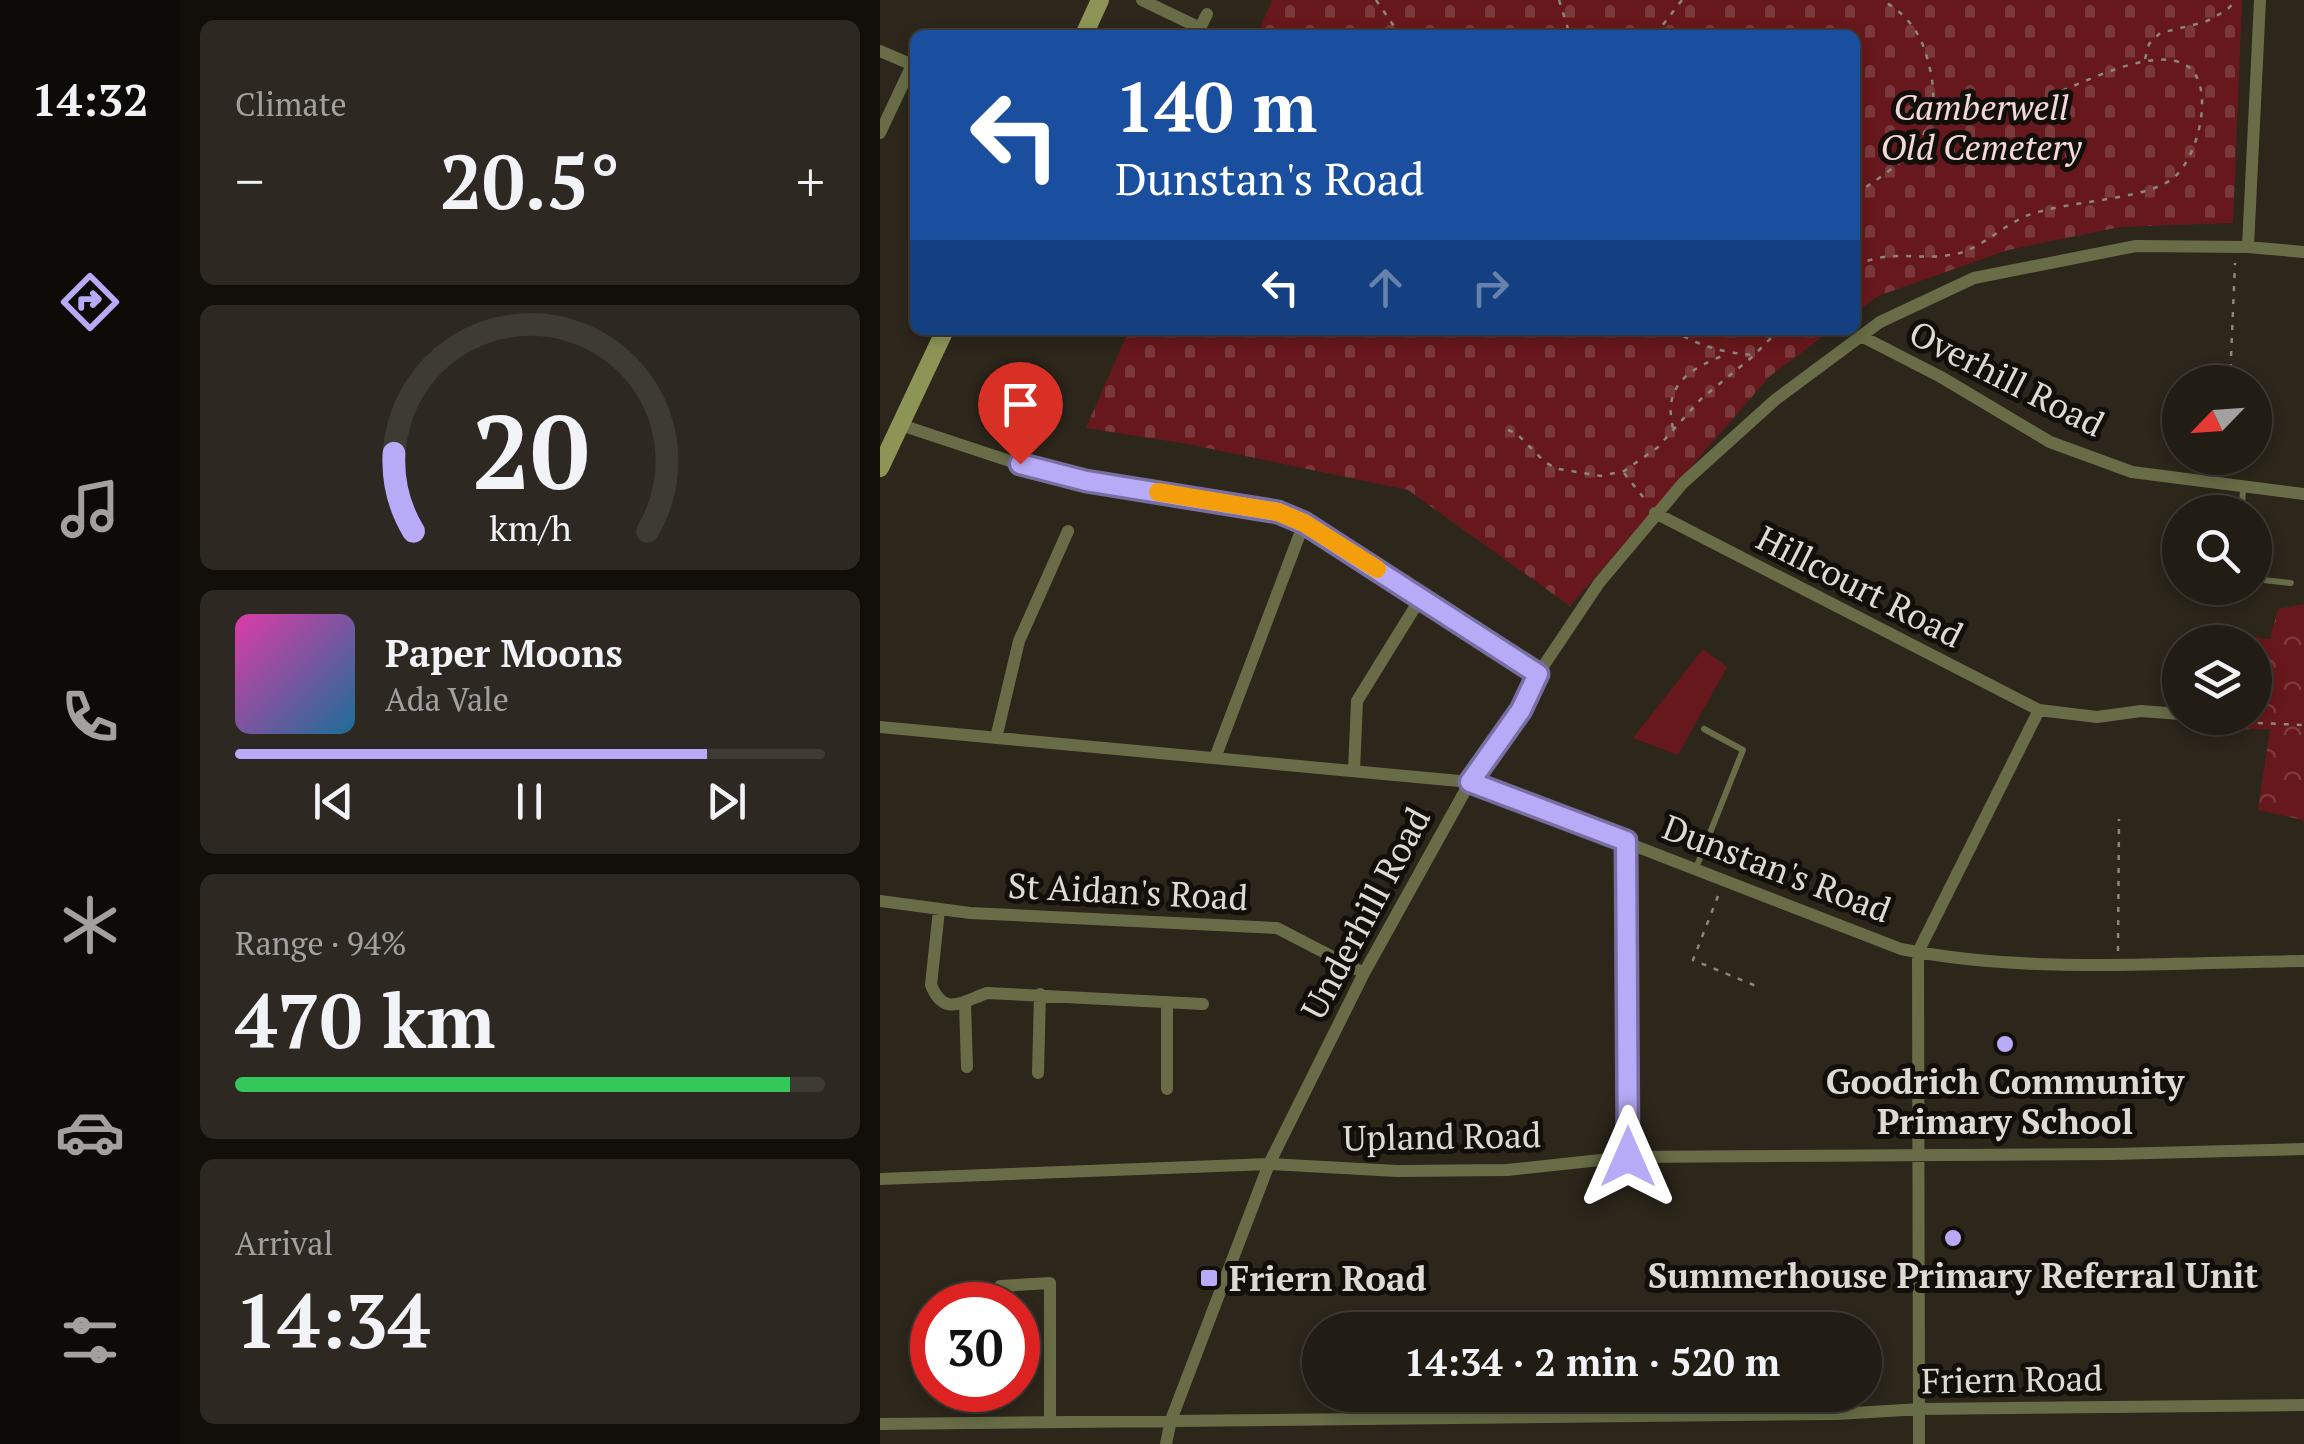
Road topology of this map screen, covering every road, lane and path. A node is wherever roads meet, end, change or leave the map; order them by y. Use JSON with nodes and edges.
{"nodes":[{"id":1,"x":1100,"y":0,"type":"edge"},
{"id":2,"x":1142,"y":0,"type":"edge"},
{"id":3,"x":1376,"y":0,"type":"edge"},
{"id":4,"x":1559,"y":0,"type":"edge"},
{"id":5,"x":1682,"y":0,"type":"edge"},
{"id":6,"x":1881,"y":0,"type":"edge"},
{"id":7,"x":2236,"y":0,"type":"edge"},
{"id":8,"x":2260,"y":0,"type":"edge"},
{"id":9,"x":1207,"y":14,"type":"dead end"},
{"id":10,"x":1086,"y":30,"type":"edge"},
{"id":11,"x":1195,"y":30,"type":"edge"},
{"id":12,"x":1200,"y":30,"type":"edge"},
{"id":13,"x":1397,"y":30,"type":"edge"},
{"id":14,"x":1568,"y":30,"type":"edge"},
{"id":15,"x":1658,"y":30,"type":"edge"},
{"id":16,"x":880,"y":51,"type":"edge"},
{"id":17,"x":2144,"y":61,"type":"junction"},
{"id":18,"x":910,"y":64,"type":"edge"},
{"id":19,"x":910,"y":74,"type":"edge"},
{"id":20,"x":1936,"y":98,"type":"junction"},
{"id":21,"x":880,"y":133,"type":"edge"},
{"id":22,"x":1860,"y":191,"type":"edge"},
{"id":23,"x":2242,"y":247,"type":"junction"},
{"id":24,"x":2304,"y":252,"type":"edge"},
{"id":25,"x":1860,"y":263,"type":"edge"},
{"id":26,"x":943,"y":335,"type":"edge"},
{"id":27,"x":1681,"y":335,"type":"edge"},
{"id":28,"x":1774,"y":335,"type":"edge"},
{"id":29,"x":1861,"y":336,"type":"junction"},
{"id":30,"x":1726,"y":354,"type":"junction"},
{"id":31,"x":1755,"y":355,"type":"junction"},
{"id":32,"x":2232,"y":365,"type":"edge"},
{"id":33,"x":901,"y":426,"type":"junction"},
{"id":34,"x":1673,"y":429,"type":"junction"},
{"id":35,"x":1508,"y":430,"type":"dead end"},
{"id":36,"x":880,"y":468,"type":"edge"},
{"id":37,"x":1624,"y":471,"type":"junction"},
{"id":38,"x":2243,"y":485,"type":"junction"},
{"id":39,"x":2304,"y":494,"type":"edge"},
{"id":40,"x":2243,"y":495,"type":"edge"},
{"id":41,"x":1656,"y":513,"type":"junction"},
{"id":42,"x":1304,"y":523,"type":"junction"},
{"id":43,"x":1068,"y":531,"type":"dead end"},
{"id":44,"x":2272,"y":581,"type":"edge"},
{"id":45,"x":2291,"y":583,"type":"dead end"},
{"id":46,"x":1420,"y":599,"type":"junction"},
{"id":47,"x":1538,"y":674,"type":"junction"},
{"id":48,"x":2039,"y":710,"type":"junction"},
{"id":49,"x":2162,"y":713,"type":"edge"},
{"id":50,"x":2272,"y":724,"type":"edge"},
{"id":51,"x":2304,"y":725,"type":"edge"},
{"id":52,"x":880,"y":728,"type":"edge"},
{"id":53,"x":1704,"y":729,"type":"dead end"},
{"id":54,"x":996,"y":738,"type":"junction"},
{"id":55,"x":1216,"y":758,"type":"junction"},
{"id":56,"x":1354,"y":770,"type":"junction"},
{"id":57,"x":1470,"y":782,"type":"junction"},
{"id":58,"x":2119,"y":819,"type":"dead end"},
{"id":59,"x":1626,"y":841,"type":"junction"},
{"id":60,"x":1695,"y":869,"type":"junction"},
{"id":61,"x":1723,"y":880,"type":"junction"},
{"id":62,"x":880,"y":901,"type":"edge"},
{"id":63,"x":939,"y":910,"type":"junction"},
{"id":64,"x":1918,"y":952,"type":"junction"},
{"id":65,"x":2304,"y":961,"type":"edge"},
{"id":66,"x":2118,"y":963,"type":"junction"},
{"id":67,"x":1364,"y":972,"type":"junction"},
{"id":68,"x":1761,"y":988,"type":"dead end"},
{"id":69,"x":1040,"y":994,"type":"junction"},
{"id":70,"x":1168,"y":1002,"type":"junction"},
{"id":71,"x":965,"y":1004,"type":"junction"},
{"id":72,"x":1203,"y":1004,"type":"dead end"},
{"id":73,"x":967,"y":1067,"type":"dead end"},
{"id":74,"x":1038,"y":1074,"type":"dead end"},
{"id":75,"x":1167,"y":1089,"type":"dead end"},
{"id":76,"x":2304,"y":1150,"type":"edge"},
{"id":77,"x":1918,"y":1156,"type":"junction"},
{"id":78,"x":1628,"y":1157,"type":"junction"},
{"id":79,"x":1269,"y":1164,"type":"junction"},
{"id":80,"x":880,"y":1179,"type":"edge"},
{"id":81,"x":1040,"y":1284,"type":"edge"},
{"id":82,"x":2304,"y":1405,"type":"edge"},
{"id":83,"x":1921,"y":1409,"type":"junction"},
{"id":84,"x":1171,"y":1420,"type":"junction"},
{"id":85,"x":1050,"y":1422,"type":"junction"},
{"id":86,"x":880,"y":1424,"type":"edge"},
{"id":87,"x":1166,"y":1444,"type":"edge"},
{"id":88,"x":1919,"y":1444,"type":"edge"}],
"edges":[{"from":1,"to":10,"type":"main road"},
{"from":2,"to":11,"type":"street"},
{"from":3,"to":13,"type":"path"},
{"from":4,"to":14,"type":"path"},
{"from":5,"to":15,"type":"path"},
{"from":6,"to":20,"type":"path"},
{"from":7,"to":17,"type":"path"},
{"from":8,"to":23,"type":"street"},
{"from":9,"to":12,"type":"street"},
{"from":16,"to":18,"type":"street"},
{"from":17,"to":20,"type":"path"},
{"from":17,"to":25,"type":"path"},
{"from":19,"to":21,"type":"street"},
{"from":20,"to":22,"type":"path"},
{"from":23,"to":24,"type":"street","name":"Underhill Road"},
{"from":23,"to":29,"type":"street","name":"Underhill Road"},
{"from":23,"to":32,"type":"path"},
{"from":26,"to":33,"type":"main road"},
{"from":27,"to":30,"type":"path"},
{"from":28,"to":31,"type":"path"},
{"from":29,"to":38,"type":"street","name":"Overhill Road"},
{"from":29,"to":41,"type":"street","name":"Underhill Road"},
{"from":30,"to":31,"type":"path"},
{"from":30,"to":34,"type":"path"},
{"from":31,"to":34,"type":"path"},
{"from":33,"to":36,"type":"main road"},
{"from":33,"to":42,"type":"street"},
{"from":34,"to":37,"type":"path"},
{"from":35,"to":37,"type":"path"},
{"from":37,"to":41,"type":"path"},
{"from":38,"to":39,"type":"street","name":"Overhill Road"},
{"from":38,"to":40,"type":"lane"},
{"from":41,"to":47,"type":"street","name":"Underhill Road"},
{"from":41,"to":48,"type":"street","name":"Hillcourt Road"},
{"from":42,"to":46,"type":"street"},
{"from":42,"to":55,"type":"street"},
{"from":43,"to":54,"type":"street"},
{"from":44,"to":45,"type":"lane"},
{"from":46,"to":47,"type":"street"},
{"from":46,"to":56,"type":"street"},
{"from":47,"to":57,"type":"street","name":"Underhill Road"},
{"from":48,"to":49,"type":"street"},
{"from":48,"to":64,"type":"street"},
{"from":50,"to":51,"type":"path"},
{"from":52,"to":54,"type":"street","name":"Dunstan's Road"},
{"from":53,"to":60,"type":"lane"},
{"from":54,"to":55,"type":"street","name":"Dunstan's Road"},
{"from":55,"to":56,"type":"street","name":"Dunstan's Road"},
{"from":56,"to":57,"type":"street","name":"Dunstan's Road"},
{"from":57,"to":59,"type":"street","name":"Dunstan's Road"},
{"from":57,"to":67,"type":"street","name":"Underhill Road"},
{"from":58,"to":66,"type":"path"},
{"from":59,"to":60,"type":"street","name":"Dunstan's Road"},
{"from":59,"to":78,"type":"street"},
{"from":60,"to":61,"type":"street","name":"Dunstan's Road"},
{"from":61,"to":64,"type":"street","name":"Dunstan's Road"},
{"from":61,"to":68,"type":"path"},
{"from":62,"to":63,"type":"street","name":"St Aidan's Road"},
{"from":63,"to":67,"type":"street","name":"St Aidan's Road"},
{"from":63,"to":71,"type":"street"},
{"from":64,"to":66,"type":"street","name":"Dunstan's Road"},
{"from":64,"to":77,"type":"street"},
{"from":65,"to":66,"type":"street","name":"Dunstan's Road"},
{"from":67,"to":79,"type":"street","name":"Underhill Road"},
{"from":69,"to":70,"type":"street"},
{"from":69,"to":71,"type":"street"},
{"from":69,"to":74,"type":"street"},
{"from":70,"to":72,"type":"street"},
{"from":70,"to":75,"type":"street"},
{"from":71,"to":73,"type":"street"},
{"from":76,"to":77,"type":"street","name":"Upland Road"},
{"from":77,"to":78,"type":"street","name":"Upland Road"},
{"from":77,"to":83,"type":"street"},
{"from":78,"to":79,"type":"street","name":"Upland Road"},
{"from":79,"to":80,"type":"street","name":"Upland Road"},
{"from":79,"to":84,"type":"street","name":"Underhill Road"},
{"from":81,"to":85,"type":"street"},
{"from":82,"to":83,"type":"street","name":"Friern Road"},
{"from":83,"to":84,"type":"street","name":"Friern Road"},
{"from":83,"to":88,"type":"street"},
{"from":84,"to":85,"type":"street","name":"Friern Road"},
{"from":84,"to":87,"type":"street","name":"Underhill Road"},
{"from":85,"to":86,"type":"street","name":"Friern Road"}]}
